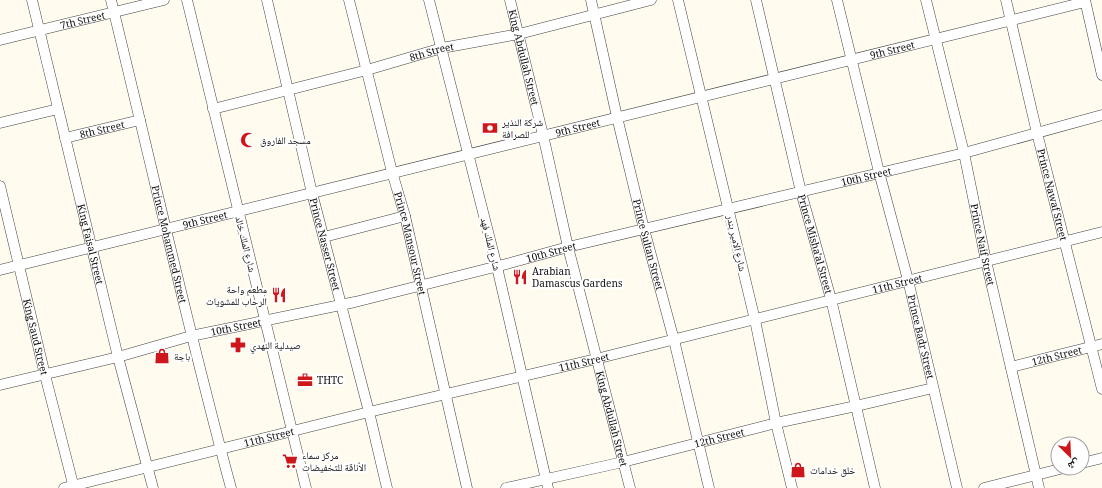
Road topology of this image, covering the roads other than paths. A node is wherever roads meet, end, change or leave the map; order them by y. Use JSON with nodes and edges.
{"nodes":[{"id":1,"x":32,"y":0,"type":"edge"},
{"id":2,"x":111,"y":0,"type":"edge"},
{"id":3,"x":164,"y":0,"type":"edge"},
{"id":4,"x":186,"y":0,"type":"edge"},
{"id":5,"x":267,"y":0,"type":"edge"},
{"id":6,"x":349,"y":0,"type":"edge"},
{"id":7,"x":429,"y":0,"type":"edge"},
{"id":8,"x":510,"y":0,"type":"edge"},
{"id":9,"x":591,"y":0,"type":"edge"},
{"id":10,"x":651,"y":0,"type":"edge"},
{"id":11,"x":678,"y":0,"type":"edge"},
{"id":12,"x":756,"y":0,"type":"edge"},
{"id":13,"x":837,"y":0,"type":"edge"},
{"id":14,"x":926,"y":0,"type":"edge"},
{"id":15,"x":1006,"y":0,"type":"edge"},
{"id":16,"x":1085,"y":1,"type":"edge"},
{"id":17,"x":114,"y":12,"type":"junction"},
{"id":18,"x":595,"y":14,"type":"junction"},
{"id":19,"x":1010,"y":20,"type":"junction"},
{"id":20,"x":40,"y":31,"type":"junction"},
{"id":21,"x":518,"y":34,"type":"junction"},
{"id":22,"x":936,"y":38,"type":"junction"},
{"id":23,"x":0,"y":40,"type":"edge"},
{"id":24,"x":442,"y":48,"type":"junction"},
{"id":25,"x":852,"y":59,"type":"junction"},
{"id":26,"x":367,"y":70,"type":"junction"},
{"id":27,"x":1102,"y":75,"type":"edge"},
{"id":28,"x":774,"y":78,"type":"junction"},
{"id":29,"x":288,"y":90,"type":"junction"},
{"id":30,"x":702,"y":96,"type":"junction"},
{"id":31,"x":58,"y":109,"type":"junction"},
{"id":32,"x":213,"y":109,"type":"junction"},
{"id":33,"x":1102,"y":115,"type":"edge"},
{"id":34,"x":617,"y":117,"type":"junction"},
{"id":35,"x":140,"y":120,"type":"junction"},
{"id":36,"x":0,"y":123,"type":"edge"},
{"id":37,"x":1037,"y":133,"type":"junction"},
{"id":38,"x":543,"y":135,"type":"junction"},
{"id":39,"x":65,"y":138,"type":"junction"},
{"id":40,"x":467,"y":153,"type":"junction"},
{"id":41,"x":964,"y":153,"type":"junction"},
{"id":42,"x":392,"y":172,"type":"junction"},
{"id":43,"x":879,"y":172,"type":"junction"},
{"id":44,"x":0,"y":186,"type":"edge"},
{"id":45,"x":801,"y":192,"type":"junction"},
{"id":46,"x":312,"y":193,"type":"junction"},
{"id":47,"x":729,"y":209,"type":"junction"},
{"id":48,"x":238,"y":211,"type":"junction"},
{"id":49,"x":405,"y":216,"type":"junction"},
{"id":50,"x":166,"y":228,"type":"junction"},
{"id":51,"x":644,"y":229,"type":"junction"},
{"id":52,"x":1102,"y":232,"type":"edge"},
{"id":53,"x":324,"y":237,"type":"junction"},
{"id":54,"x":1064,"y":241,"type":"junction"},
{"id":55,"x":91,"y":247,"type":"junction"},
{"id":56,"x":568,"y":247,"type":"junction"},
{"id":57,"x":986,"y":261,"type":"junction"},
{"id":58,"x":19,"y":265,"type":"junction"},
{"id":59,"x":497,"y":266,"type":"junction"},
{"id":60,"x":0,"y":270,"type":"edge"},
{"id":61,"x":908,"y":280,"type":"junction"},
{"id":62,"x":421,"y":285,"type":"junction"},
{"id":63,"x":831,"y":300,"type":"junction"},
{"id":64,"x":341,"y":305,"type":"junction"},
{"id":65,"x":756,"y":320,"type":"junction"},
{"id":66,"x":265,"y":321,"type":"junction"},
{"id":67,"x":191,"y":336,"type":"junction"},
{"id":68,"x":674,"y":340,"type":"junction"},
{"id":69,"x":1097,"y":345,"type":"edge"},
{"id":70,"x":118,"y":357,"type":"junction"},
{"id":71,"x":596,"y":359,"type":"junction"},
{"id":72,"x":1011,"y":367,"type":"junction"},
{"id":73,"x":44,"y":375,"type":"junction"},
{"id":74,"x":522,"y":376,"type":"junction"},
{"id":75,"x":0,"y":385,"type":"edge"},
{"id":76,"x":933,"y":388,"type":"junction"},
{"id":77,"x":1102,"y":389,"type":"edge"},
{"id":78,"x":446,"y":395,"type":"junction"},
{"id":79,"x":856,"y":406,"type":"junction"},
{"id":80,"x":369,"y":412,"type":"junction"},
{"id":81,"x":776,"y":423,"type":"junction"},
{"id":82,"x":293,"y":431,"type":"junction"},
{"id":83,"x":699,"y":444,"type":"junction"},
{"id":84,"x":220,"y":449,"type":"junction"},
{"id":85,"x":1102,"y":458,"type":"edge"},
{"id":86,"x":1090,"y":461,"type":"edge"},
{"id":87,"x":623,"y":462,"type":"junction"},
{"id":88,"x":148,"y":467,"type":"junction"},
{"id":89,"x":1050,"y":472,"type":"edge"},
{"id":90,"x":1036,"y":476,"type":"junction"},
{"id":91,"x":547,"y":484,"type":"edge"},
{"id":92,"x":71,"y":487,"type":"edge"},
{"id":93,"x":153,"y":488,"type":"edge"},
{"id":94,"x":231,"y":488,"type":"edge"},
{"id":95,"x":306,"y":488,"type":"edge"},
{"id":96,"x":387,"y":488,"type":"edge"},
{"id":97,"x":467,"y":488,"type":"edge"},
{"id":98,"x":506,"y":488,"type":"edge"},
{"id":99,"x":630,"y":488,"type":"edge"},
{"id":100,"x":710,"y":488,"type":"edge"},
{"id":101,"x":792,"y":488,"type":"edge"},
{"id":102,"x":875,"y":488,"type":"edge"},
{"id":103,"x":957,"y":488,"type":"edge"},
{"id":104,"x":984,"y":488,"type":"edge"},
{"id":105,"x":1039,"y":488,"type":"edge"}],
"edges":[{"from":1,"to":20,"type":"street","name":"King Faisal Street"},
{"from":2,"to":17,"type":"street","name":"Prince Mohammed Street"},
{"from":3,"to":17,"type":"street","name":"7th Street"},
{"from":4,"to":32,"type":"street","name":"شارع الملك خالد"},
{"from":5,"to":29,"type":"street","name":"Prince Nasser Street"},
{"from":6,"to":26,"type":"street","name":"Prince Mansour Street"},
{"from":7,"to":24,"type":"street","name":"شارع الملك فهد"},
{"from":8,"to":21,"type":"street","name":"King Abdullah Street"},
{"from":9,"to":18,"type":"street","name":"Prince Sultan Street"},
{"from":10,"to":18,"type":"street","name":"8th Street"},
{"from":11,"to":30,"type":"street","name":"شارع الامير بندر"},
{"from":12,"to":28,"type":"street","name":"Prince Misha'al Street"},
{"from":13,"to":25,"type":"street","name":"Prince Badr Street"},
{"from":14,"to":22,"type":"street","name":"Prince Naif Street"},
{"from":15,"to":19,"type":"street","name":"Prince Nawaf Street"},
{"from":16,"to":19,"type":"street","name":"9th Street"},
{"from":16,"to":27,"type":"street"},
{"from":17,"to":20,"type":"street","name":"7th Street"},
{"from":17,"to":35,"type":"street","name":"Prince Mohammed Street"},
{"from":18,"to":21,"type":"street","name":"8th Street"},
{"from":18,"to":34,"type":"street","name":"Prince Sultan Street"},
{"from":19,"to":22,"type":"street","name":"9th Street"},
{"from":19,"to":37,"type":"street","name":"Prince Nawaf Street"},
{"from":20,"to":23,"type":"street","name":"7th Street"},
{"from":20,"to":31,"type":"street","name":"King Faisal Street"},
{"from":21,"to":24,"type":"street","name":"8th Street"},
{"from":21,"to":38,"type":"street","name":"King Abdullah Street"},
{"from":22,"to":25,"type":"street","name":"9th Street"},
{"from":22,"to":41,"type":"street","name":"Prince Naif Street"},
{"from":24,"to":26,"type":"street","name":"8th Street"},
{"from":24,"to":40,"type":"street","name":"شارع الملك فهد"},
{"from":25,"to":28,"type":"street","name":"9th Street"},
{"from":25,"to":43,"type":"street","name":"Prince Badr Street"},
{"from":26,"to":29,"type":"street","name":"8th Street"},
{"from":26,"to":42,"type":"street","name":"Prince Mansour Street"},
{"from":28,"to":30,"type":"street","name":"9th Street"},
{"from":28,"to":45,"type":"street","name":"Prince Misha'al Street"},
{"from":29,"to":32,"type":"street","name":"8th Street"},
{"from":29,"to":46,"type":"street","name":"Prince Nasser Street"},
{"from":30,"to":34,"type":"street","name":"9th Street"},
{"from":30,"to":47,"type":"street","name":"شارع الامير بندر"},
{"from":31,"to":36,"type":"street"},
{"from":31,"to":39,"type":"street","name":"King Faisal Street"},
{"from":32,"to":48,"type":"street","name":"شارع الملك خالد"},
{"from":33,"to":37,"type":"street","name":"10th Street"},
{"from":34,"to":38,"type":"street","name":"9th Street"},
{"from":34,"to":51,"type":"street","name":"Prince Sultan Street"},
{"from":35,"to":39,"type":"street","name":"8th Street"},
{"from":35,"to":50,"type":"street","name":"Prince Mohammed Street"},
{"from":37,"to":41,"type":"street","name":"10th Street"},
{"from":37,"to":54,"type":"street","name":"Prince Nawaf Street"},
{"from":38,"to":40,"type":"street","name":"9th Street"},
{"from":38,"to":56,"type":"street","name":"King Abdullah Street"},
{"from":39,"to":55,"type":"street","name":"King Faisal Street"},
{"from":40,"to":42,"type":"street","name":"9th Street"},
{"from":40,"to":59,"type":"street","name":"شارع الملك فهد"},
{"from":41,"to":43,"type":"street","name":"10th Street"},
{"from":41,"to":57,"type":"street","name":"Prince Naif Street"},
{"from":42,"to":46,"type":"street","name":"9th Street"},
{"from":42,"to":49,"type":"street","name":"Prince Mansour Street"},
{"from":43,"to":45,"type":"street","name":"10th Street"},
{"from":43,"to":61,"type":"street","name":"Prince Badr Street"},
{"from":44,"to":58,"type":"street","name":"King Saud Street"},
{"from":45,"to":47,"type":"street","name":"10th Street"},
{"from":45,"to":63,"type":"street","name":"Prince Misha'al Street"},
{"from":46,"to":48,"type":"street","name":"9th Street"},
{"from":46,"to":53,"type":"street","name":"Prince Nasser Street"},
{"from":47,"to":51,"type":"street","name":"10th Street"},
{"from":47,"to":65,"type":"street","name":"شارع الامير بندر"},
{"from":48,"to":50,"type":"street","name":"9th Street"},
{"from":48,"to":66,"type":"street","name":"شارع الملك خالد"},
{"from":49,"to":53,"type":"street"},
{"from":49,"to":62,"type":"street","name":"Prince Mansour Street"},
{"from":50,"to":55,"type":"street","name":"9th Street"},
{"from":50,"to":67,"type":"street","name":"Prince Mohammed Street"},
{"from":51,"to":56,"type":"street","name":"10th Street"},
{"from":51,"to":68,"type":"street","name":"Prince Sultan Street"},
{"from":52,"to":54,"type":"street","name":"11th Street"},
{"from":53,"to":64,"type":"street","name":"Prince Nasser Street"},
{"from":54,"to":57,"type":"street","name":"11th Street"},
{"from":54,"to":69,"type":"street","name":"Prince Nawaf Street"},
{"from":55,"to":58,"type":"street","name":"9th Street"},
{"from":55,"to":70,"type":"street","name":"King Faisal Street"},
{"from":56,"to":59,"type":"street","name":"10th Street"},
{"from":56,"to":71,"type":"street","name":"King Abdullah Street"},
{"from":57,"to":61,"type":"street","name":"11th Street"},
{"from":57,"to":72,"type":"street","name":"Prince Naif Street"},
{"from":58,"to":60,"type":"street","name":"9th Street"},
{"from":58,"to":73,"type":"street","name":"King Saud Street"},
{"from":59,"to":62,"type":"street","name":"10th Street"},
{"from":59,"to":74,"type":"street","name":"شارع الملك فهد"},
{"from":61,"to":63,"type":"street","name":"11th Street"},
{"from":61,"to":76,"type":"street","name":"Prince Badr Street"},
{"from":62,"to":64,"type":"street","name":"10th Street"},
{"from":62,"to":78,"type":"street","name":"Prince Mansour Street"},
{"from":63,"to":65,"type":"street","name":"11th Street"},
{"from":63,"to":79,"type":"street","name":"Prince Misha'al Street"},
{"from":64,"to":66,"type":"street","name":"10th Street"},
{"from":64,"to":80,"type":"street","name":"Prince Nasser Street"},
{"from":65,"to":68,"type":"street","name":"11th Street"},
{"from":65,"to":81,"type":"street","name":"شارع الامير بندر"},
{"from":66,"to":67,"type":"street","name":"10th Street"},
{"from":66,"to":82,"type":"street","name":"شارع الملك خالد"},
{"from":67,"to":70,"type":"street","name":"10th Street"},
{"from":67,"to":84,"type":"street","name":"Prince Mohammed Street"},
{"from":68,"to":71,"type":"street","name":"11th Street"},
{"from":68,"to":83,"type":"street","name":"Prince Sultan Street"},
{"from":69,"to":72,"type":"street","name":"12th Street"},
{"from":69,"to":77,"type":"street","name":"Prince Nawaf Street"},
{"from":70,"to":73,"type":"street","name":"10th Street"},
{"from":70,"to":88,"type":"street","name":"King Faisal Street"},
{"from":71,"to":74,"type":"street","name":"11th Street"},
{"from":71,"to":87,"type":"street","name":"King Abdullah Street"},
{"from":72,"to":90,"type":"street","name":"Prince Naif Street"},
{"from":73,"to":75,"type":"street","name":"10th Street"},
{"from":73,"to":92,"type":"street","name":"King Saud Street"},
{"from":74,"to":78,"type":"street","name":"11th Street"},
{"from":74,"to":91,"type":"street","name":"شارع الملك فهد"},
{"from":76,"to":79,"type":"street","name":"12th Street"},
{"from":76,"to":103,"type":"street","name":"Prince Badr Street"},
{"from":78,"to":80,"type":"street","name":"11th Street"},
{"from":78,"to":97,"type":"street","name":"Prince Mansour Street"},
{"from":79,"to":81,"type":"street","name":"12th Street"},
{"from":79,"to":102,"type":"street","name":"Prince Misha'al Street"},
{"from":80,"to":82,"type":"street","name":"11th Street"},
{"from":80,"to":96,"type":"street","name":"Prince Nasser Street"},
{"from":81,"to":83,"type":"street","name":"12th Street"},
{"from":81,"to":101,"type":"street","name":"شارع الامير بندر"},
{"from":82,"to":84,"type":"street","name":"11th Street"},
{"from":82,"to":95,"type":"street","name":"شارع الملك خالد"},
{"from":83,"to":87,"type":"street","name":"12th Street"},
{"from":83,"to":100,"type":"street","name":"Prince Sultan Street"},
{"from":84,"to":88,"type":"street","name":"11th Street"},
{"from":84,"to":94,"type":"street","name":"Prince Mohammed Street"},
{"from":85,"to":86,"type":"street"},
{"from":87,"to":91,"type":"street","name":"12th Street"},
{"from":87,"to":99,"type":"street","name":"King Abdullah Street"},
{"from":88,"to":92,"type":"street","name":"11th Street"},
{"from":88,"to":93,"type":"street","name":"King Faisal Street"},
{"from":89,"to":90,"type":"street"},
{"from":90,"to":104,"type":"street"},
{"from":90,"to":105,"type":"street","name":"Prince Naif Street"},
{"from":91,"to":98,"type":"street","name":"12th Street"}]}
